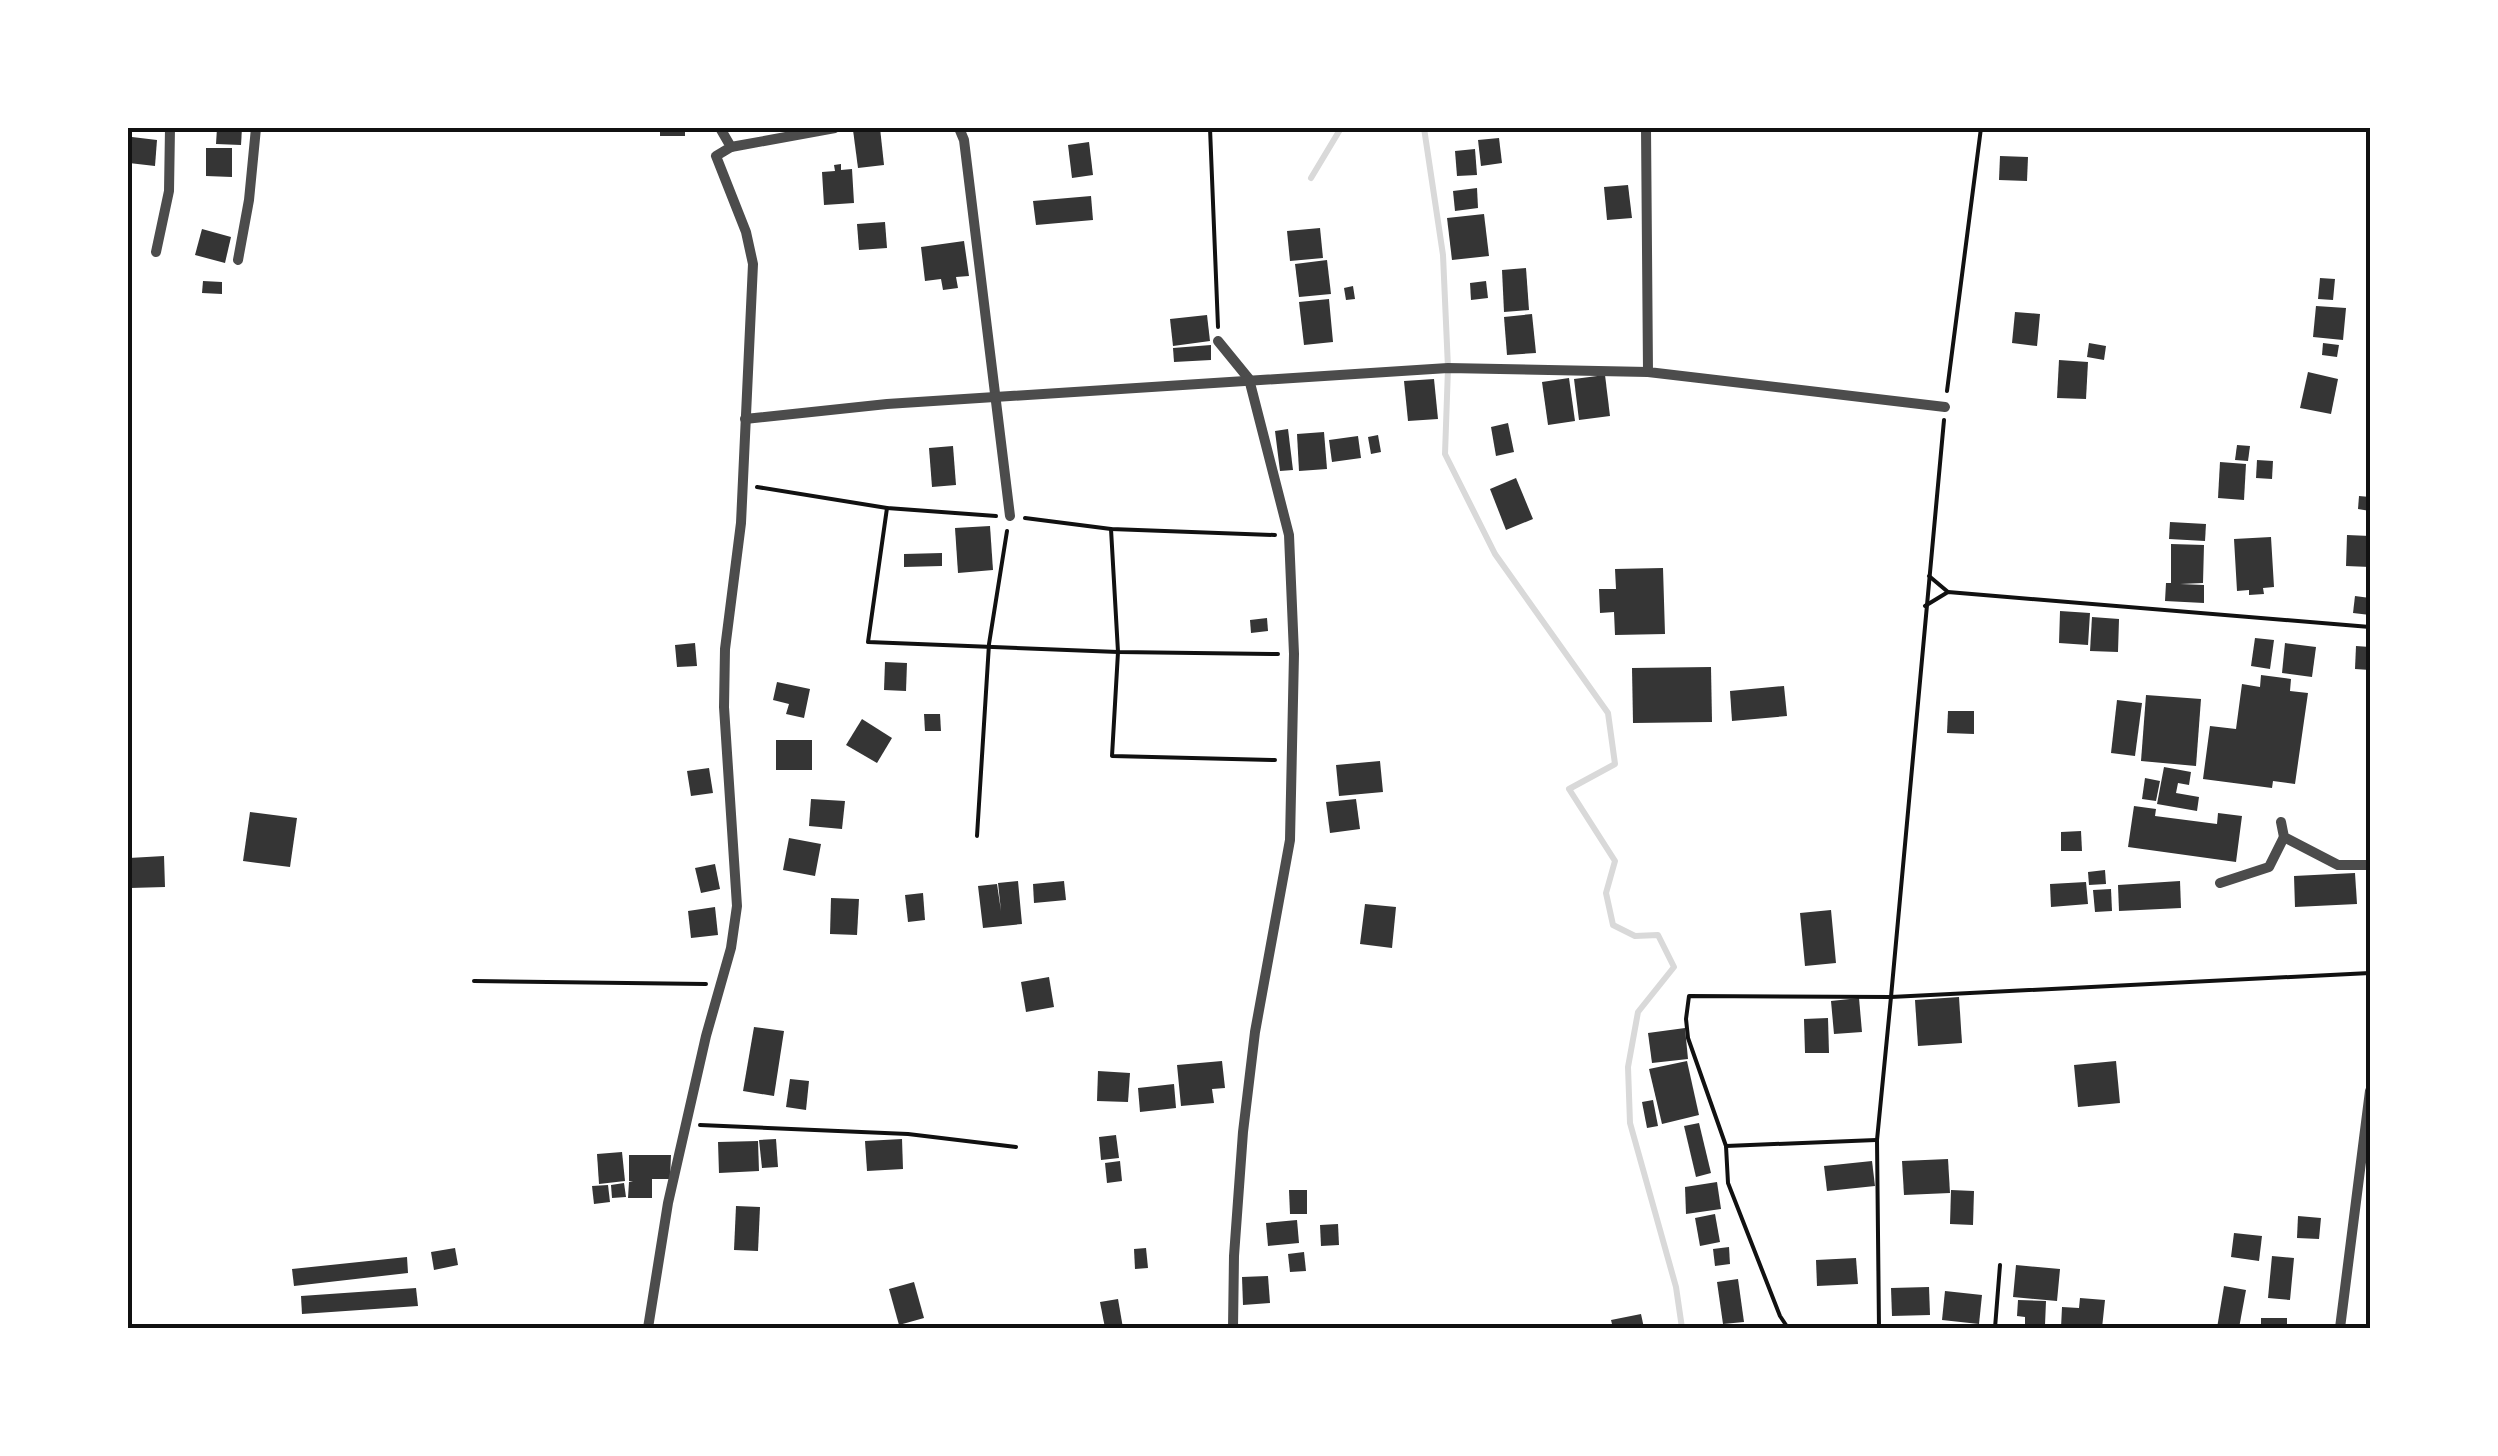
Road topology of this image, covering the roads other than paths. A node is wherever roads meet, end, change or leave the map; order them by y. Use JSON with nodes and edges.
{"nodes":[{"id":1,"x":170,"y":128,"type":"edge"},
{"id":2,"x":256,"y":128,"type":"edge"},
{"id":3,"x":720,"y":128,"type":"edge"},
{"id":4,"x":834,"y":128,"type":"edge"},
{"id":5,"x":959,"y":128,"type":"edge"},
{"id":6,"x":1646,"y":128,"type":"edge"},
{"id":7,"x":731,"y":147,"type":"junction"},
{"id":8,"x":156,"y":252,"type":"dead end"},
{"id":9,"x":238,"y":260,"type":"dead end"},
{"id":10,"x":1218,"y":341,"type":"road end"},
{"id":11,"x":1648,"y":372,"type":"junction"},
{"id":12,"x":1249,"y":379,"type":"junction"},
{"id":13,"x":996,"y":398,"type":"junction"},
{"id":14,"x":1945,"y":407,"type":"road end"},
{"id":15,"x":745,"y":419,"type":"junction"},
{"id":16,"x":1010,"y":516,"type":"road end"},
{"id":17,"x":2282,"y":822,"type":"dead end"},
{"id":18,"x":2284,"y":838,"type":"junction"},
{"id":19,"x":2370,"y":865,"type":"edge"},
{"id":20,"x":2220,"y":882,"type":"dead end"},
{"id":21,"x":2370,"y":1090,"type":"edge"},
{"id":22,"x":648,"y":1328,"type":"edge"},
{"id":23,"x":1234,"y":1328,"type":"edge"},
{"id":24,"x":2340,"y":1328,"type":"edge"}],
"edges":[{"from":1,"to":8,"type":"street"},
{"from":2,"to":9,"type":"street"},
{"from":3,"to":7,"type":"street"},
{"from":4,"to":7,"type":"street"},
{"from":5,"to":13,"type":"street"},
{"from":6,"to":11,"type":"street"},
{"from":7,"to":15,"type":"street"},
{"from":10,"to":12,"type":"street"},
{"from":11,"to":12,"type":"street"},
{"from":11,"to":14,"type":"street"},
{"from":12,"to":13,"type":"street"},
{"from":12,"to":23,"type":"street"},
{"from":13,"to":15,"type":"street"},
{"from":13,"to":16,"type":"street"},
{"from":15,"to":22,"type":"street"},
{"from":17,"to":18,"type":"street"},
{"from":18,"to":19,"type":"street"},
{"from":18,"to":20,"type":"street"},
{"from":21,"to":24,"type":"street"}]}
